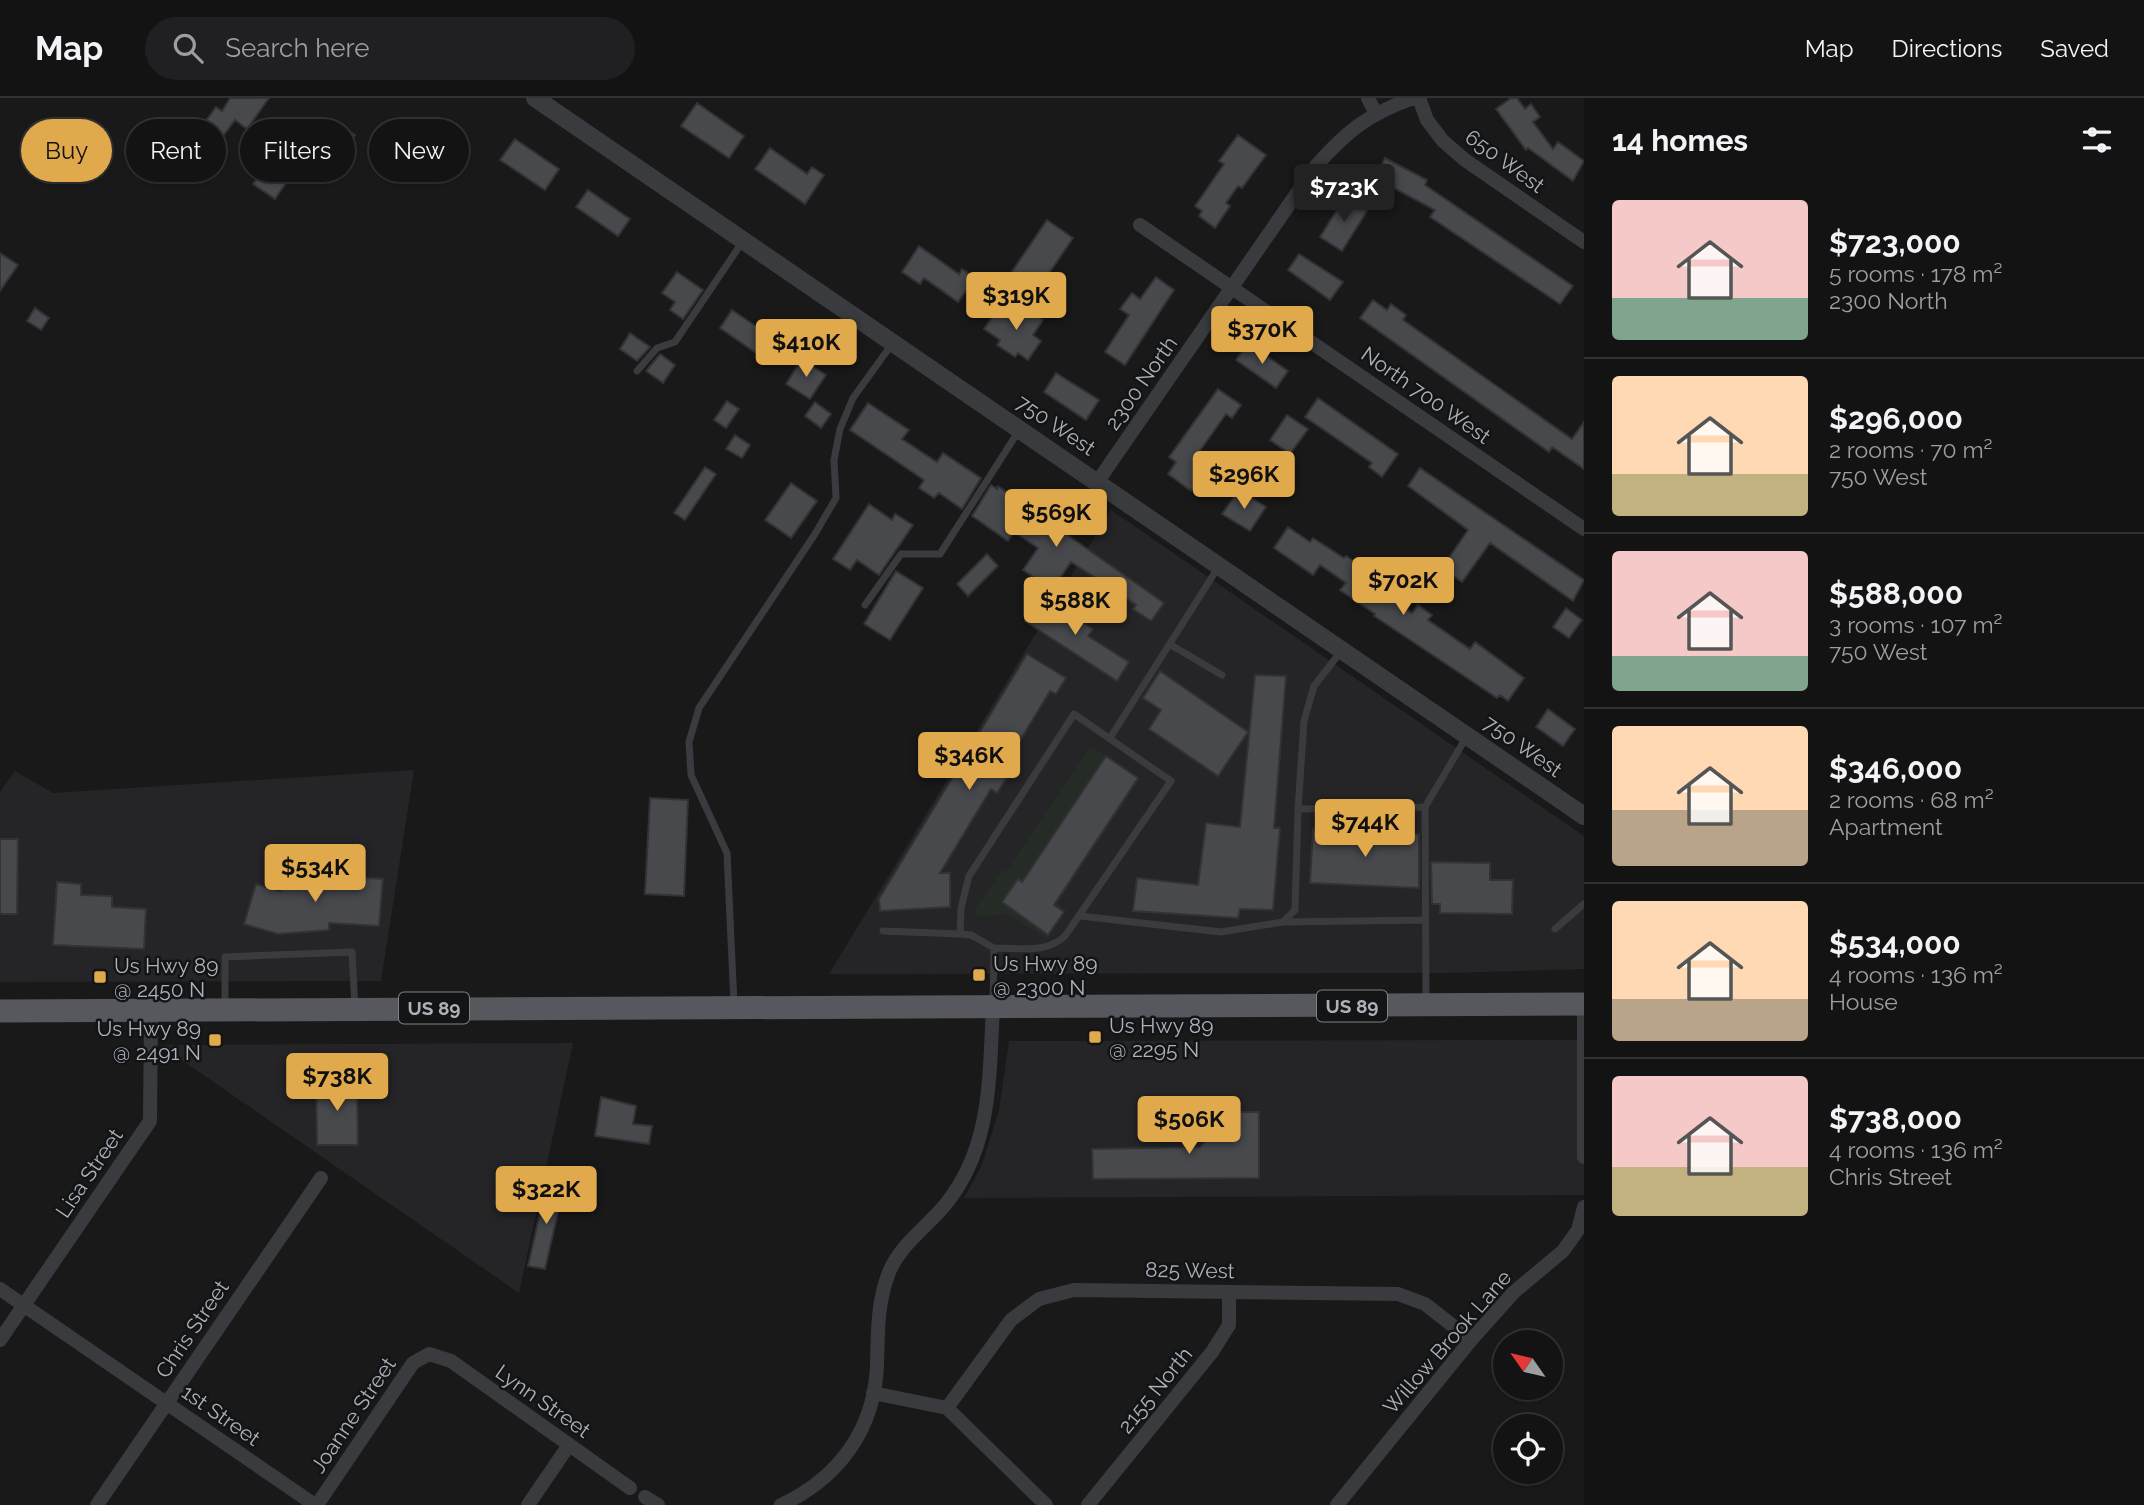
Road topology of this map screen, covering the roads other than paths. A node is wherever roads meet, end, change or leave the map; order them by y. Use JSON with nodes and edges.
{"nodes":[{"id":1,"x":536,"y":98,"type":"edge"},
{"id":2,"x":1368,"y":98,"type":"edge"},
{"id":3,"x":1413,"y":98,"type":"edge"},
{"id":4,"x":1419,"y":98,"type":"edge"},
{"id":5,"x":1375,"y":112,"type":"junction"},
{"id":6,"x":1140,"y":225,"type":"dead end"},
{"id":7,"x":743,"y":240,"type":"junction"},
{"id":8,"x":1584,"y":242,"type":"edge"},
{"id":9,"x":1232,"y":288,"type":"junction"},
{"id":10,"x":893,"y":342,"type":"junction"},
{"id":11,"x":637,"y":371,"type":"dead end"},
{"id":12,"x":1021,"y":429,"type":"junction"},
{"id":13,"x":1098,"y":481,"type":"junction"},
{"id":14,"x":1584,"y":529,"type":"edge"},
{"id":15,"x":1220,"y":565,"type":"junction"},
{"id":16,"x":865,"y":605,"type":"dead end"},
{"id":17,"x":1171,"y":645,"type":"junction"},
{"id":18,"x":1342,"y":649,"type":"junction"},
{"id":19,"x":1222,"y":675,"type":"dead end"},
{"id":20,"x":1467,"y":735,"type":"junction"},
{"id":21,"x":1110,"y":738,"type":"junction"},
{"id":22,"x":1425,"y":807,"type":"junction"},
{"id":23,"x":1298,"y":809,"type":"junction"},
{"id":24,"x":1584,"y":816,"type":"edge"},
{"id":25,"x":1584,"y":904,"type":"edge"},
{"id":26,"x":1080,"y":916,"type":"junction"},
{"id":27,"x":1425,"y":920,"type":"junction"},
{"id":28,"x":1283,"y":922,"type":"junction"},
{"id":29,"x":1555,"y":929,"type":"dead end"},
{"id":30,"x":883,"y":931,"type":"dead end"},
{"id":31,"x":960,"y":934,"type":"junction"},
{"id":32,"x":994,"y":948,"type":"junction"},
{"id":33,"x":1584,"y":1003,"type":"edge"},
{"id":34,"x":1426,"y":1006,"type":"junction"},
{"id":35,"x":993,"y":1007,"type":"junction"},
{"id":36,"x":355,"y":1008,"type":"junction"},
{"id":37,"x":734,"y":1009,"type":"junction"},
{"id":38,"x":151,"y":1010,"type":"junction"},
{"id":39,"x":225,"y":1010,"type":"junction"},
{"id":40,"x":0,"y":1011,"type":"edge"},
{"id":41,"x":1584,"y":1157,"type":"edge"},
{"id":42,"x":321,"y":1178,"type":"dead end"},
{"id":43,"x":1584,"y":1207,"type":"edge"},
{"id":44,"x":0,"y":1289,"type":"edge"},
{"id":45,"x":1229,"y":1292,"type":"junction"},
{"id":46,"x":24,"y":1305,"type":"junction"},
{"id":47,"x":0,"y":1340,"type":"edge"},
{"id":48,"x":1471,"y":1340,"type":"junction"},
{"id":49,"x":429,"y":1354,"type":"joint"},
{"id":50,"x":873,"y":1393,"type":"junction"},
{"id":51,"x":167,"y":1403,"type":"junction"},
{"id":52,"x":947,"y":1408,"type":"junction"},
{"id":53,"x":569,"y":1444,"type":"junction"},
{"id":54,"x":630,"y":1488,"type":"dead end"},
{"id":55,"x":645,"y":1497,"type":"dead end"},
{"id":56,"x":97,"y":1505,"type":"edge"},
{"id":57,"x":316,"y":1505,"type":"edge"},
{"id":58,"x":527,"y":1505,"type":"edge"},
{"id":59,"x":659,"y":1505,"type":"edge"},
{"id":60,"x":781,"y":1505,"type":"edge"},
{"id":61,"x":1046,"y":1505,"type":"edge"},
{"id":62,"x":1088,"y":1505,"type":"edge"},
{"id":63,"x":1337,"y":1505,"type":"edge"}],
"edges":[{"from":1,"to":7,"type":"street","name":"750 West"},
{"from":2,"to":5,"type":"street"},
{"from":3,"to":5,"type":"street","name":"2300 North"},
{"from":4,"to":8,"type":"street","name":"650 West"},
{"from":5,"to":9,"type":"street","name":"2300 North"},
{"from":6,"to":9,"type":"street","name":"North 700 West"},
{"from":7,"to":10,"type":"street","name":"750 West"},
{"from":7,"to":11,"type":"lane"},
{"from":9,"to":13,"type":"street","name":"2300 North"},
{"from":9,"to":14,"type":"street","name":"North 700 West"},
{"from":10,"to":12,"type":"street","name":"750 West"},
{"from":10,"to":37,"type":"lane"},
{"from":12,"to":13,"type":"street","name":"750 West"},
{"from":12,"to":16,"type":"lane"},
{"from":13,"to":15,"type":"street","name":"750 West"},
{"from":15,"to":17,"type":"lane"},
{"from":15,"to":18,"type":"street","name":"750 West"},
{"from":17,"to":19,"type":"lane"},
{"from":17,"to":21,"type":"lane"},
{"from":18,"to":20,"type":"street","name":"750 West"},
{"from":18,"to":23,"type":"lane"},
{"from":20,"to":22,"type":"lane"},
{"from":20,"to":24,"type":"street","name":"750 West"},
{"from":21,"to":26,"type":"lane"},
{"from":21,"to":31,"type":"lane"},
{"from":22,"to":23,"type":"lane"},
{"from":22,"to":27,"type":"lane"},
{"from":23,"to":28,"type":"lane"},
{"from":25,"to":29,"type":"lane"},
{"from":26,"to":28,"type":"lane"},
{"from":26,"to":32,"type":"lane"},
{"from":27,"to":28,"type":"lane"},
{"from":27,"to":34,"type":"lane"},
{"from":30,"to":31,"type":"lane"},
{"from":31,"to":32,"type":"lane"},
{"from":32,"to":35,"type":"lane"},
{"from":33,"to":34,"type":"main road","number":"US 89"},
{"from":33,"to":41,"type":"street"},
{"from":34,"to":35,"type":"main road","number":"US 89"},
{"from":35,"to":37,"type":"main road","number":"US 89"},
{"from":35,"to":50,"type":"street"},
{"from":36,"to":37,"type":"main road","number":"US 89"},
{"from":36,"to":39,"type":"main road","number":"US 89"},
{"from":36,"to":39,"type":"lane"},
{"from":38,"to":39,"type":"main road","number":"US 89"},
{"from":38,"to":40,"type":"main road","number":"US 89"},
{"from":38,"to":46,"type":"street","name":"Lisa Street"},
{"from":42,"to":51,"type":"street","name":"Chris Street"},
{"from":43,"to":48,"type":"street","name":"Willow Brook Lane"},
{"from":44,"to":46,"type":"street","name":"1st Street"},
{"from":45,"to":48,"type":"street","name":"825 West"},
{"from":45,"to":52,"type":"street","name":"825 West"},
{"from":45,"to":62,"type":"street","name":"2155 North"},
{"from":46,"to":47,"type":"street","name":"Lisa Street"},
{"from":46,"to":51,"type":"street","name":"1st Street"},
{"from":48,"to":63,"type":"street","name":"Willow Brook Lane"},
{"from":49,"to":53,"type":"street","name":"Lynn Street"},
{"from":49,"to":57,"type":"street","name":"Joanne Street"},
{"from":50,"to":52,"type":"street"},
{"from":50,"to":60,"type":"street"},
{"from":51,"to":56,"type":"street","name":"Chris Street"},
{"from":51,"to":57,"type":"street","name":"1st Street"},
{"from":52,"to":61,"type":"street"},
{"from":53,"to":54,"type":"street","name":"Lynn Street"},
{"from":53,"to":58,"type":"street"},
{"from":55,"to":59,"type":"street"}]}
